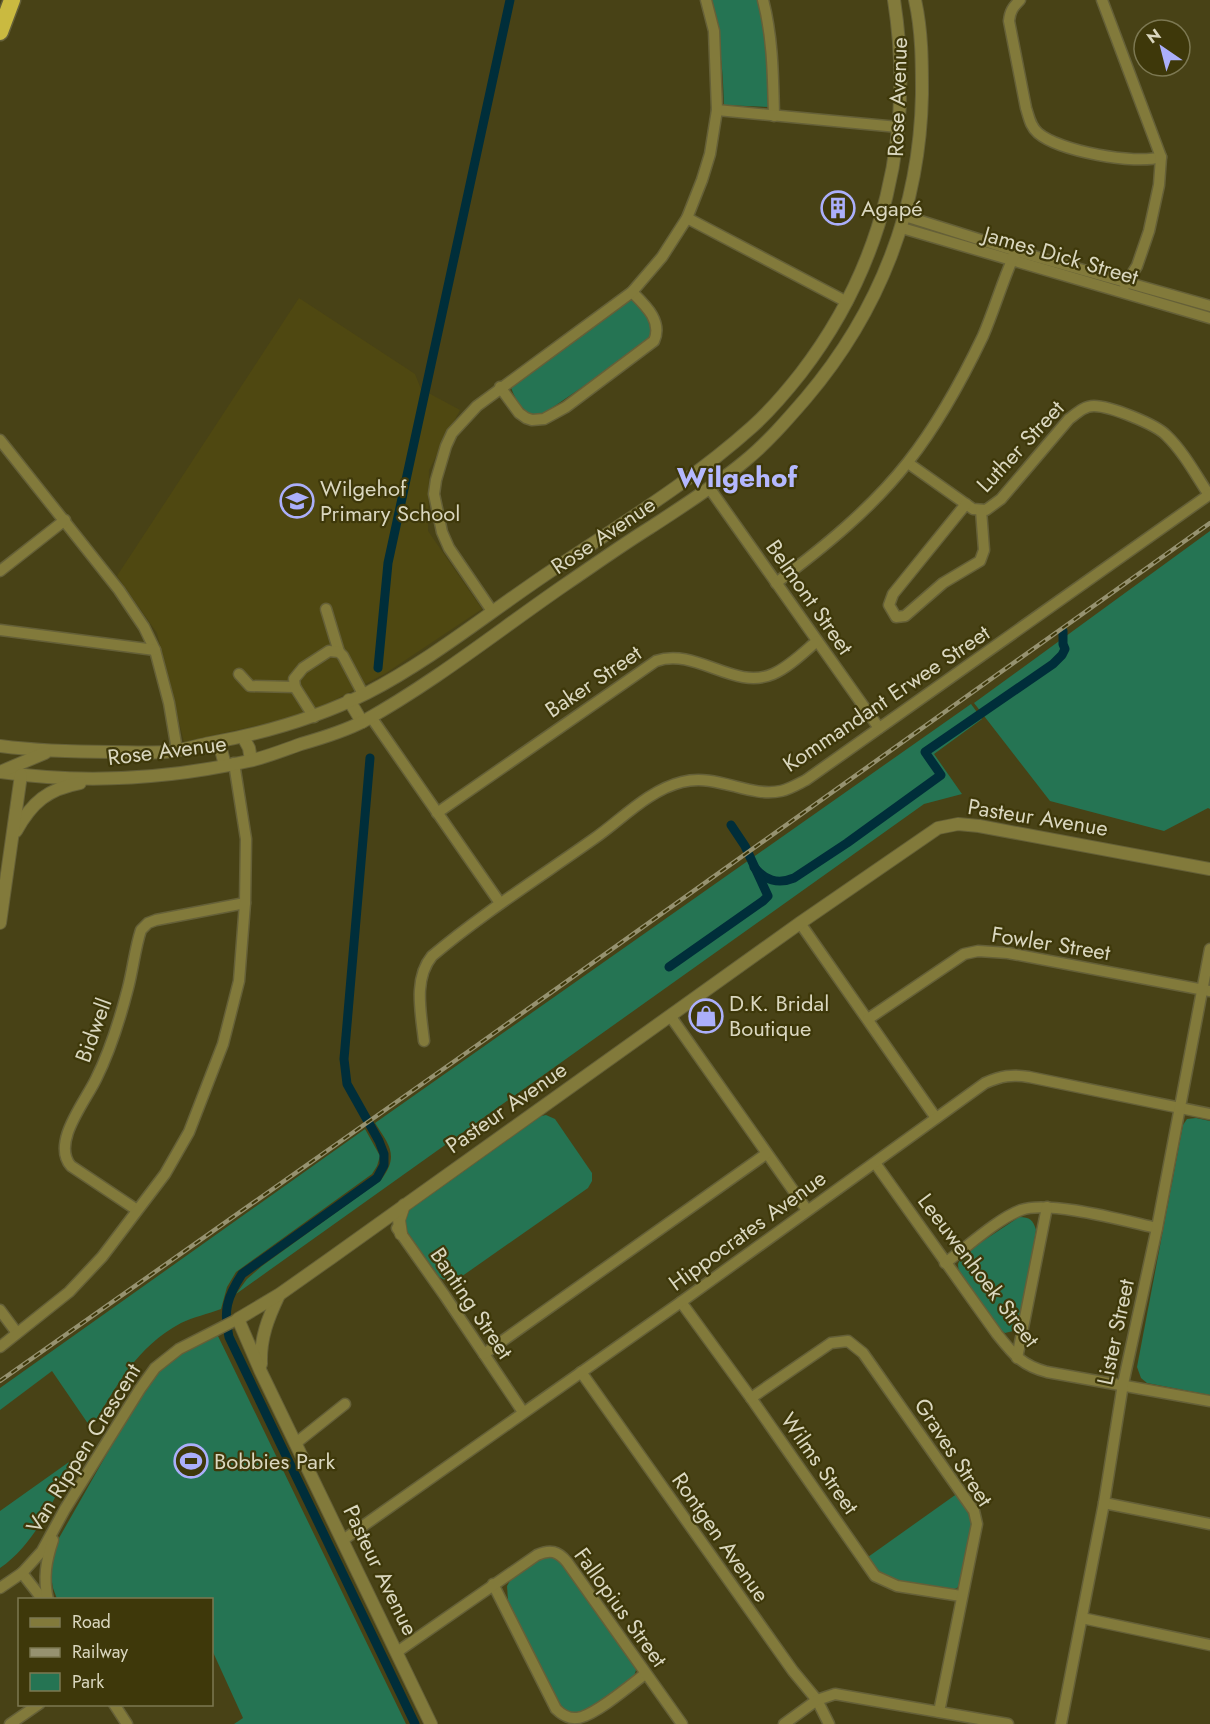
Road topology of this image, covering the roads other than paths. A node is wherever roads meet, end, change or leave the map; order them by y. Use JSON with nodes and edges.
{"nodes":[{"id":1,"x":9,"y":0,"type":"edge"},
{"id":2,"x":706,"y":0,"type":"edge"},
{"id":3,"x":763,"y":0,"type":"edge"},
{"id":4,"x":894,"y":0,"type":"edge"},
{"id":5,"x":915,"y":0,"type":"edge"},
{"id":6,"x":1020,"y":0,"type":"edge"},
{"id":7,"x":1102,"y":0,"type":"edge"},
{"id":8,"x":0,"y":32,"type":"edge"},
{"id":9,"x":717,"y":110,"type":"junction"},
{"id":10,"x":900,"y":112,"type":"junction"},
{"id":11,"x":922,"y":115,"type":"junction"},
{"id":12,"x":774,"y":116,"type":"junction"},
{"id":13,"x":898,"y":127,"type":"junction"},
{"id":14,"x":897,"y":140,"type":"junction"},
{"id":15,"x":920,"y":143,"type":"junction"},
{"id":16,"x":1161,"y":157,"type":"junction"},
{"id":17,"x":887,"y":198,"type":"junction"},
{"id":18,"x":909,"y":202,"type":"junction"},
{"id":19,"x":687,"y":218,"type":"junction"},
{"id":20,"x":903,"y":222,"type":"junction"},
{"id":21,"x":876,"y":238,"type":"junction"},
{"id":22,"x":897,"y":244,"type":"junction"},
{"id":23,"x":1014,"y":256,"type":"junction"},
{"id":24,"x":1129,"y":282,"type":"junction"},
{"id":25,"x":1118,"y":291,"type":"junction"},
{"id":26,"x":632,"y":292,"type":"junction"},
{"id":27,"x":850,"y":296,"type":"junction"},
{"id":28,"x":873,"y":298,"type":"junction"},
{"id":29,"x":1210,"y":306,"type":"edge"},
{"id":30,"x":840,"y":315,"type":"junction"},
{"id":31,"x":1210,"y":318,"type":"edge"},
{"id":32,"x":859,"y":324,"type":"junction"},
{"id":33,"x":500,"y":387,"type":"junction"},
{"id":34,"x":0,"y":440,"type":"edge"},
{"id":35,"x":712,"y":460,"type":"junction"},
{"id":36,"x":908,"y":463,"type":"junction"},
{"id":37,"x":725,"y":477,"type":"junction"},
{"id":38,"x":687,"y":478,"type":"junction"},
{"id":39,"x":705,"y":492,"type":"junction"},
{"id":40,"x":1210,"y":495,"type":"edge"},
{"id":41,"x":966,"y":504,"type":"junction"},
{"id":42,"x":981,"y":510,"type":"junction"},
{"id":43,"x":65,"y":520,"type":"junction"},
{"id":44,"x":0,"y":571,"type":"edge"},
{"id":45,"x":776,"y":583,"type":"junction"},
{"id":46,"x":504,"y":603,"type":"junction"},
{"id":47,"x":326,"y":609,"type":"dead end"},
{"id":48,"x":492,"y":611,"type":"junction"},
{"id":49,"x":515,"y":619,"type":"junction"},
{"id":50,"x":479,"y":620,"type":"junction"},
{"id":51,"x":0,"y":630,"type":"edge"},
{"id":52,"x":491,"y":637,"type":"junction"},
{"id":53,"x":818,"y":641,"type":"junction"},
{"id":54,"x":154,"y":650,"type":"junction"},
{"id":55,"x":339,"y":652,"type":"junction"},
{"id":56,"x":239,"y":674,"type":"dead end"},
{"id":57,"x":295,"y":687,"type":"junction"},
{"id":58,"x":367,"y":693,"type":"junction"},
{"id":59,"x":349,"y":700,"type":"junction"},
{"id":60,"x":314,"y":717,"type":"junction"},
{"id":61,"x":371,"y":717,"type":"junction"},
{"id":62,"x":879,"y":728,"type":"junction"},
{"id":63,"x":243,"y":737,"type":"junction"},
{"id":64,"x":219,"y":742,"type":"junction"},
{"id":65,"x":0,"y":746,"type":"edge"},
{"id":66,"x":193,"y":747,"type":"junction"},
{"id":67,"x":171,"y":751,"type":"junction"},
{"id":68,"x":48,"y":752,"type":"junction"},
{"id":69,"x":0,"y":753,"type":"edge"},
{"id":70,"x":251,"y":760,"type":"junction"},
{"id":71,"x":230,"y":764,"type":"junction"},
{"id":72,"x":199,"y":769,"type":"junction"},
{"id":73,"x":18,"y":770,"type":"junction"},
{"id":74,"x":0,"y":772,"type":"edge"},
{"id":75,"x":170,"y":773,"type":"junction"},
{"id":76,"x":99,"y":778,"type":"junction"},
{"id":77,"x":437,"y":813,"type":"junction"},
{"id":78,"x":11,"y":839,"type":"junction"},
{"id":79,"x":1210,"y":869,"type":"edge"},
{"id":80,"x":245,"y":903,"type":"junction"},
{"id":81,"x":500,"y":903,"type":"junction"},
{"id":82,"x":0,"y":923,"type":"edge"},
{"id":83,"x":800,"y":923,"type":"junction"},
{"id":84,"x":1210,"y":949,"type":"edge"},
{"id":85,"x":1206,"y":990,"type":"edge"},
{"id":86,"x":671,"y":1017,"type":"junction"},
{"id":87,"x":868,"y":1019,"type":"junction"},
{"id":88,"x":424,"y":1041,"type":"dead end"},
{"id":89,"x":1180,"y":1108,"type":"junction"},
{"id":90,"x":1210,"y":1114,"type":"edge"},
{"id":91,"x":936,"y":1118,"type":"junction"},
{"id":92,"x":766,"y":1154,"type":"junction"},
{"id":93,"x":875,"y":1162,"type":"junction"},
{"id":94,"x":405,"y":1204,"type":"junction"},
{"id":95,"x":1047,"y":1207,"type":"junction"},
{"id":96,"x":137,"y":1210,"type":"junction"},
{"id":97,"x":807,"y":1210,"type":"junction"},
{"id":98,"x":389,"y":1215,"type":"junction"},
{"id":99,"x":1157,"y":1227,"type":"junction"},
{"id":100,"x":401,"y":1234,"type":"junction"},
{"id":101,"x":945,"y":1263,"type":"junction"},
{"id":102,"x":280,"y":1294,"type":"junction"},
{"id":103,"x":681,"y":1302,"type":"junction"},
{"id":104,"x":0,"y":1310,"type":"edge"},
{"id":105,"x":236,"y":1319,"type":"junction"},
{"id":106,"x":18,"y":1333,"type":"junction"},
{"id":107,"x":0,"y":1347,"type":"edge"},
{"id":108,"x":484,"y":1354,"type":"junction"},
{"id":109,"x":1017,"y":1358,"type":"junction"},
{"id":110,"x":261,"y":1372,"type":"junction"},
{"id":111,"x":581,"y":1372,"type":"junction"},
{"id":112,"x":1123,"y":1384,"type":"junction"},
{"id":113,"x":751,"y":1398,"type":"junction"},
{"id":114,"x":1210,"y":1401,"type":"edge"},
{"id":115,"x":345,"y":1404,"type":"dead end"},
{"id":116,"x":523,"y":1412,"type":"junction"},
{"id":117,"x":296,"y":1443,"type":"junction"},
{"id":118,"x":1104,"y":1503,"type":"junction"},
{"id":119,"x":65,"y":1509,"type":"junction"},
{"id":120,"x":1210,"y":1524,"type":"edge"},
{"id":121,"x":343,"y":1540,"type":"junction"},
{"id":122,"x":22,"y":1573,"type":"junction"},
{"id":123,"x":493,"y":1584,"type":"junction"},
{"id":124,"x":0,"y":1588,"type":"edge"},
{"id":125,"x":961,"y":1596,"type":"junction"},
{"id":126,"x":42,"y":1598,"type":"edge"},
{"id":127,"x":48,"y":1598,"type":"edge"},
{"id":128,"x":1082,"y":1618,"type":"junction"},
{"id":129,"x":1210,"y":1645,"type":"edge"},
{"id":130,"x":396,"y":1652,"type":"junction"},
{"id":131,"x":645,"y":1674,"type":"junction"},
{"id":132,"x":817,"y":1700,"type":"junction"},
{"id":133,"x":36,"y":1706,"type":"edge"},
{"id":134,"x":115,"y":1706,"type":"edge"},
{"id":135,"x":939,"y":1712,"type":"junction"},
{"id":136,"x":10,"y":1724,"type":"edge"},
{"id":137,"x":127,"y":1724,"type":"edge"},
{"id":138,"x":431,"y":1724,"type":"edge"},
{"id":139,"x":682,"y":1724,"type":"edge"},
{"id":140,"x":784,"y":1724,"type":"edge"},
{"id":141,"x":829,"y":1724,"type":"edge"},
{"id":142,"x":1008,"y":1724,"type":"edge"},
{"id":143,"x":1061,"y":1724,"type":"edge"}],
"edges":[{"from":1,"to":8,"type":"highway"},
{"from":2,"to":9,"type":"street"},
{"from":3,"to":12,"type":"street"},
{"from":4,"to":10,"type":"street","name":"Rose Avenue"},
{"from":5,"to":11,"type":"street","name":"Rose Avenue"},
{"from":6,"to":16,"type":"street"},
{"from":7,"to":16,"type":"street"},
{"from":9,"to":12,"type":"street"},
{"from":9,"to":19,"type":"street"},
{"from":10,"to":11,"type":"street"},
{"from":10,"to":13,"type":"street","name":"Rose Avenue"},
{"from":11,"to":15,"type":"street","name":"Rose Avenue"},
{"from":12,"to":13,"type":"street"},
{"from":13,"to":14,"type":"street","name":"Rose Avenue"},
{"from":14,"to":15,"type":"street"},
{"from":14,"to":17,"type":"street","name":"Rose Avenue"},
{"from":15,"to":18,"type":"street","name":"Rose Avenue"},
{"from":16,"to":24,"type":"street"},
{"from":17,"to":18,"type":"street"},
{"from":17,"to":21,"type":"street","name":"Rose Avenue"},
{"from":18,"to":20,"type":"street","name":"Rose Avenue"},
{"from":19,"to":26,"type":"street"},
{"from":19,"to":27,"type":"street"},
{"from":20,"to":22,"type":"street","name":"Rose Avenue"},
{"from":20,"to":23,"type":"street","name":"James Dick Street"},
{"from":21,"to":22,"type":"street"},
{"from":21,"to":27,"type":"street","name":"Rose Avenue"},
{"from":22,"to":28,"type":"street","name":"Rose Avenue"},
{"from":23,"to":24,"type":"street","name":"James Dick Street"},
{"from":23,"to":25,"type":"street","name":"James Dick Street"},
{"from":23,"to":36,"type":"street"},
{"from":24,"to":25,"type":"street"},
{"from":24,"to":29,"type":"street","name":"James Dick Street"},
{"from":25,"to":31,"type":"street","name":"James Dick Street"},
{"from":26,"to":33,"type":"street"},
{"from":26,"to":33,"type":"street"},
{"from":27,"to":28,"type":"street"},
{"from":27,"to":30,"type":"street","name":"Rose Avenue"},
{"from":28,"to":32,"type":"street","name":"Rose Avenue"},
{"from":30,"to":32,"type":"street"},
{"from":30,"to":35,"type":"street","name":"Rose Avenue"},
{"from":32,"to":37,"type":"street","name":"Rose Avenue"},
{"from":33,"to":48,"type":"street"},
{"from":34,"to":43,"type":"street"},
{"from":35,"to":37,"type":"street"},
{"from":35,"to":38,"type":"street","name":"Rose Avenue"},
{"from":36,"to":41,"type":"street","name":"Luther Street"},
{"from":36,"to":45,"type":"street"},
{"from":37,"to":39,"type":"street","name":"Rose Avenue"},
{"from":38,"to":39,"type":"street"},
{"from":38,"to":46,"type":"street","name":"Rose Avenue"},
{"from":39,"to":45,"type":"street","name":"Belmont Street"},
{"from":39,"to":49,"type":"street","name":"Rose Avenue"},
{"from":40,"to":42,"type":"street","name":"Luther Street"},
{"from":40,"to":62,"type":"street","name":"Kommandant Erwee Street"},
{"from":41,"to":42,"type":"street","name":"Luther Street"},
{"from":41,"to":42,"type":"street"},
{"from":43,"to":44,"type":"street"},
{"from":43,"to":54,"type":"street"},
{"from":45,"to":53,"type":"street","name":"Belmont Street"},
{"from":46,"to":48,"type":"street","name":"Rose Avenue"},
{"from":46,"to":49,"type":"street"},
{"from":47,"to":55,"type":"street"},
{"from":48,"to":50,"type":"street","name":"Rose Avenue"},
{"from":49,"to":52,"type":"street","name":"Rose Avenue"},
{"from":50,"to":52,"type":"street"},
{"from":50,"to":58,"type":"street","name":"Rose Avenue"},
{"from":51,"to":54,"type":"street"},
{"from":52,"to":61,"type":"street","name":"Rose Avenue"},
{"from":53,"to":62,"type":"street","name":"Belmont Street"},
{"from":53,"to":77,"type":"street","name":"Baker Street"},
{"from":54,"to":67,"type":"street"},
{"from":55,"to":57,"type":"street"},
{"from":55,"to":58,"type":"street"},
{"from":56,"to":57,"type":"street"},
{"from":57,"to":60,"type":"street"},
{"from":58,"to":59,"type":"street","name":"Rose Avenue"},
{"from":58,"to":61,"type":"street"},
{"from":59,"to":60,"type":"street","name":"Rose Avenue"},
{"from":59,"to":61,"type":"street"},
{"from":60,"to":63,"type":"street","name":"Rose Avenue"},
{"from":61,"to":70,"type":"street","name":"Rose Avenue"},
{"from":61,"to":77,"type":"street"},
{"from":62,"to":81,"type":"street","name":"Kommandant Erwee Street"},
{"from":63,"to":64,"type":"street","name":"Rose Avenue"},
{"from":63,"to":70,"type":"street"},
{"from":64,"to":66,"type":"street","name":"Rose Avenue"},
{"from":64,"to":71,"type":"street"},
{"from":65,"to":68,"type":"street","name":"Rose Avenue"},
{"from":66,"to":67,"type":"street","name":"Rose Avenue"},
{"from":66,"to":72,"type":"street"},
{"from":67,"to":68,"type":"street","name":"Rose Avenue"},
{"from":67,"to":75,"type":"street"},
{"from":68,"to":73,"type":"street"},
{"from":69,"to":73,"type":"street"},
{"from":70,"to":71,"type":"street","name":"Rose Avenue"},
{"from":71,"to":72,"type":"street","name":"Rose Avenue"},
{"from":71,"to":80,"type":"street"},
{"from":72,"to":75,"type":"street","name":"Rose Avenue"},
{"from":73,"to":74,"type":"street","name":"Rose Avenue"},
{"from":73,"to":76,"type":"street","name":"Rose Avenue"},
{"from":73,"to":78,"type":"street"},
{"from":75,"to":76,"type":"street","name":"Rose Avenue"},
{"from":76,"to":78,"type":"street"},
{"from":77,"to":81,"type":"street"},
{"from":78,"to":82,"type":"street"},
{"from":79,"to":83,"type":"street","name":"Pasteur Avenue"},
{"from":80,"to":96,"type":"street"},
{"from":80,"to":96,"type":"street","name":"Bidwell"},
{"from":81,"to":88,"type":"street","name":"Kommandant Erwee Street"},
{"from":83,"to":86,"type":"street","name":"Pasteur Avenue"},
{"from":83,"to":87,"type":"street"},
{"from":84,"to":85,"type":"street","name":"Lister Street"},
{"from":85,"to":87,"type":"street","name":"Fowler Street"},
{"from":85,"to":89,"type":"street","name":"Lister Street"},
{"from":86,"to":92,"type":"street"},
{"from":86,"to":94,"type":"street","name":"Pasteur Avenue"},
{"from":87,"to":91,"type":"street"},
{"from":89,"to":90,"type":"street","name":"Hippocrates Avenue"},
{"from":89,"to":91,"type":"street","name":"Hippocrates Avenue"},
{"from":89,"to":99,"type":"street","name":"Lister Street"},
{"from":91,"to":93,"type":"street","name":"Hippocrates Avenue"},
{"from":92,"to":97,"type":"street"},
{"from":92,"to":108,"type":"street"},
{"from":93,"to":97,"type":"street","name":"Hippocrates Avenue"},
{"from":93,"to":101,"type":"street","name":"Leeuwenhoek Street"},
{"from":94,"to":98,"type":"street","name":"Pasteur Avenue"},
{"from":94,"to":100,"type":"street"},
{"from":95,"to":99,"type":"street"},
{"from":95,"to":101,"type":"street"},
{"from":95,"to":109,"type":"street"},
{"from":96,"to":106,"type":"street"},
{"from":97,"to":103,"type":"street","name":"Hippocrates Avenue"},
{"from":98,"to":100,"type":"street","name":"Banting Street"},
{"from":98,"to":102,"type":"street","name":"Pasteur Avenue"},
{"from":99,"to":112,"type":"street","name":"Lister Street"},
{"from":100,"to":108,"type":"street","name":"Banting Street"},
{"from":101,"to":109,"type":"street","name":"Leeuwenhoek Street"},
{"from":102,"to":105,"type":"street","name":"Pasteur Avenue"},
{"from":102,"to":110,"type":"street"},
{"from":103,"to":111,"type":"street","name":"Hippocrates Avenue"},
{"from":103,"to":113,"type":"street","name":"Wilms Street"},
{"from":104,"to":106,"type":"street"},
{"from":105,"to":110,"type":"street","name":"Pasteur Avenue"},
{"from":105,"to":119,"type":"street","name":"Van Rippen Crescent"},
{"from":106,"to":107,"type":"street"},
{"from":108,"to":116,"type":"street","name":"Banting Street"},
{"from":109,"to":112,"type":"street","name":"Leeuwenhoek Street"},
{"from":110,"to":117,"type":"street","name":"Pasteur Avenue"},
{"from":111,"to":116,"type":"street","name":"Hippocrates Avenue"},
{"from":111,"to":132,"type":"street","name":"Rontgen Avenue"},
{"from":112,"to":114,"type":"street","name":"Leeuwenhoek Street"},
{"from":112,"to":118,"type":"street","name":"Lister Street"},
{"from":113,"to":125,"type":"street","name":"Wilms Street"},
{"from":113,"to":125,"type":"street","name":"Graves Street"},
{"from":115,"to":117,"type":"street"},
{"from":116,"to":121,"type":"street","name":"Hippocrates Avenue"},
{"from":117,"to":121,"type":"street","name":"Pasteur Avenue"},
{"from":118,"to":120,"type":"street"},
{"from":118,"to":128,"type":"street","name":"Lister Street"},
{"from":119,"to":122,"type":"street","name":"Van Rippen Crescent"},
{"from":119,"to":127,"type":"street"},
{"from":121,"to":130,"type":"street","name":"Pasteur Avenue"},
{"from":122,"to":124,"type":"street","name":"Van Rippen Crescent"},
{"from":122,"to":126,"type":"street"},
{"from":123,"to":130,"type":"street","name":"Fallopius Street"},
{"from":123,"to":131,"type":"street","name":"Fallopius Street"},
{"from":123,"to":131,"type":"street"},
{"from":125,"to":135,"type":"street","name":"Graves Street"},
{"from":128,"to":129,"type":"street"},
{"from":128,"to":143,"type":"street","name":"Lister Street"},
{"from":130,"to":138,"type":"street","name":"Pasteur Avenue"},
{"from":131,"to":139,"type":"street","name":"Fallopius Street"},
{"from":132,"to":135,"type":"street"},
{"from":132,"to":140,"type":"street"},
{"from":132,"to":141,"type":"street","name":"Rontgen Avenue"},
{"from":133,"to":136,"type":"street"},
{"from":134,"to":137,"type":"street"},
{"from":135,"to":142,"type":"street"}]}
